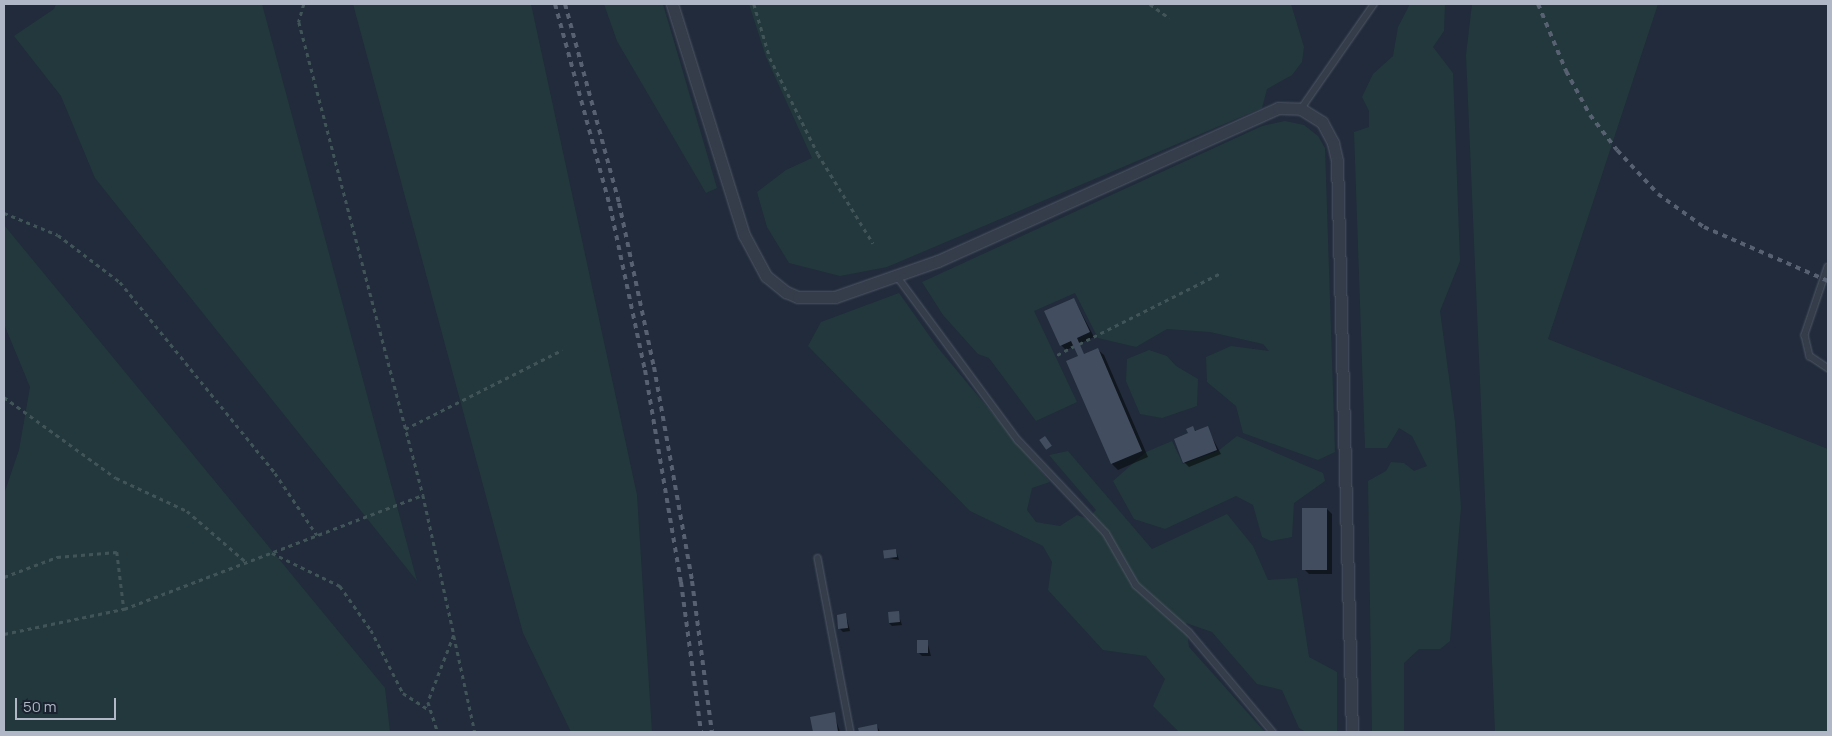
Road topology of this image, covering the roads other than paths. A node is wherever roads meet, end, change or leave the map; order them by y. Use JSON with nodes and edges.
{"nodes":[{"id":1,"x":672,"y":4,"type":"edge"},
{"id":2,"x":1374,"y":4,"type":"edge"},
{"id":3,"x":1300,"y":109,"type":"junction"},
{"id":4,"x":1828,"y":267,"type":"edge"},
{"id":5,"x":897,"y":276,"type":"junction"},
{"id":6,"x":1828,"y":368,"type":"edge"},
{"id":7,"x":818,"y":558,"type":"dead end"},
{"id":8,"x":851,"y":732,"type":"edge"},
{"id":9,"x":1273,"y":732,"type":"edge"},
{"id":10,"x":1352,"y":732,"type":"edge"}],
"edges":[{"from":1,"to":5,"type":"street"},
{"from":2,"to":3,"type":"lane"},
{"from":3,"to":5,"type":"street"},
{"from":3,"to":10,"type":"street"},
{"from":4,"to":6,"type":"lane"},
{"from":5,"to":9,"type":"lane"},
{"from":7,"to":8,"type":"lane"}]}
